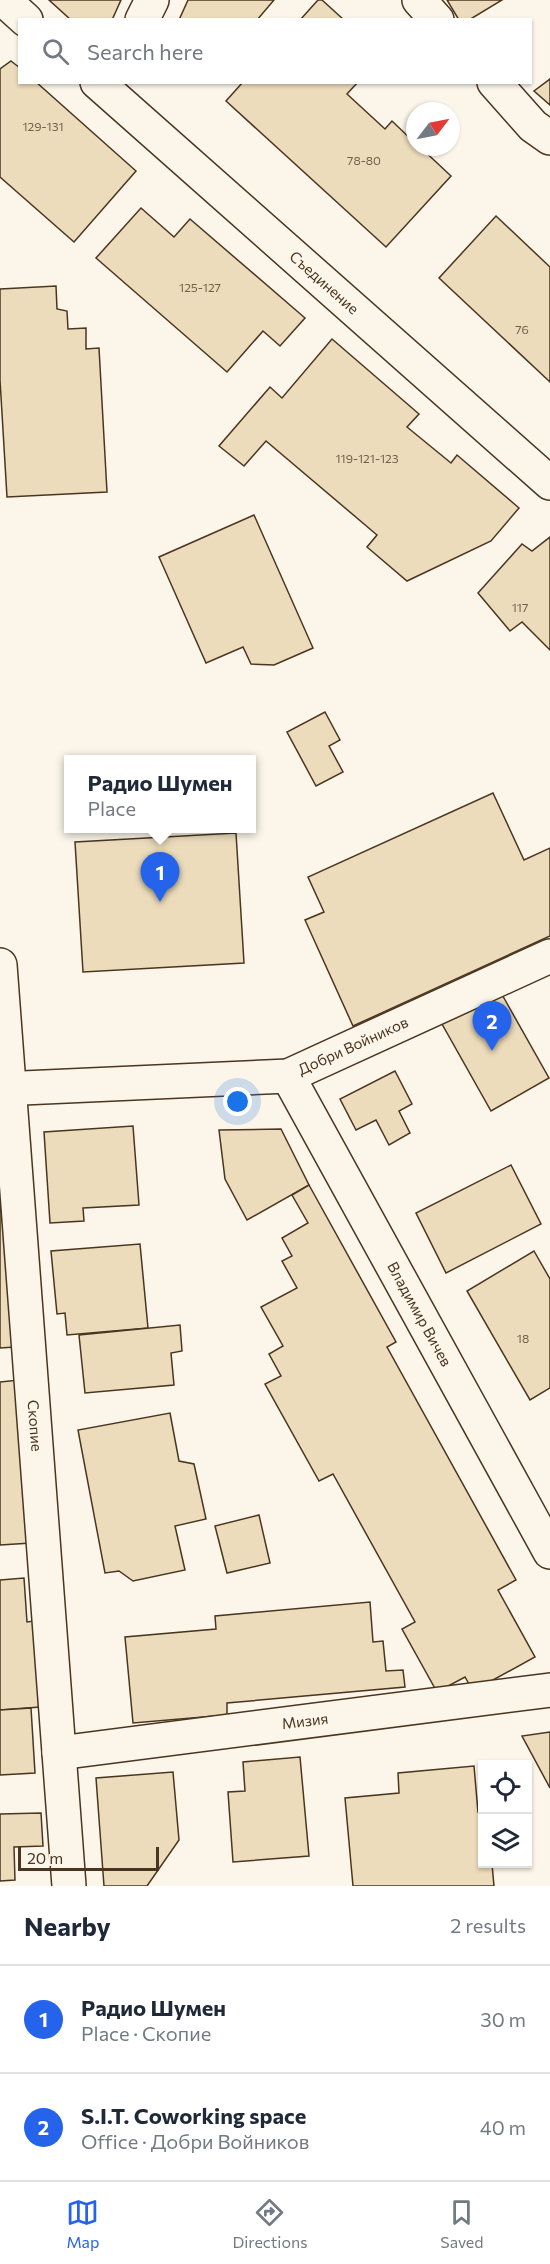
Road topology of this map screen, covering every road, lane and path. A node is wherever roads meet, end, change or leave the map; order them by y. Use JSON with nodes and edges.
{"nodes":[{"id":1,"x":4,"y":0,"type":"edge"},
{"id":2,"x":152,"y":0,"type":"edge"},
{"id":3,"x":419,"y":0,"type":"edge"},
{"id":4,"x":24,"y":18,"type":"edge"},
{"id":5,"x":143,"y":18,"type":"edge"},
{"id":6,"x":435,"y":18,"type":"edge"},
{"id":7,"x":496,"y":84,"type":"edge"},
{"id":8,"x":105,"y":86,"type":"edge"},
{"id":9,"x":550,"y":138,"type":"edge"},
{"id":10,"x":550,"y":483,"type":"edge"},
{"id":11,"x":550,"y":956,"type":"edge"},
{"id":12,"x":0,"y":965,"type":"edge"},
{"id":13,"x":288,"y":1077,"type":"junction"},
{"id":14,"x":4,"y":1089,"type":"edge"},
{"id":15,"x":550,"y":1552,"type":"edge"},
{"id":16,"x":550,"y":1690,"type":"edge"},
{"id":17,"x":59,"y":1753,"type":"junction"},
{"id":18,"x":69,"y":1886,"type":"edge"}],
"edges":[{"from":1,"to":4,"type":"street"},
{"from":2,"to":5,"type":"street"},
{"from":3,"to":6,"type":"street"},
{"from":7,"to":9,"type":"street"},
{"from":8,"to":10,"type":"street","name":"Съединение"},
{"from":11,"to":13,"type":"street","name":"Добри Войников"},
{"from":12,"to":14,"type":"street","name":"Скопие"},
{"from":13,"to":14,"type":"street","name":"Добри Войников"},
{"from":13,"to":15,"type":"street","name":"Владимир Вичев"},
{"from":14,"to":17,"type":"street","name":"Скопие"},
{"from":16,"to":17,"type":"street","name":"Мизия"},
{"from":17,"to":18,"type":"street","name":"Скопие"}]}
